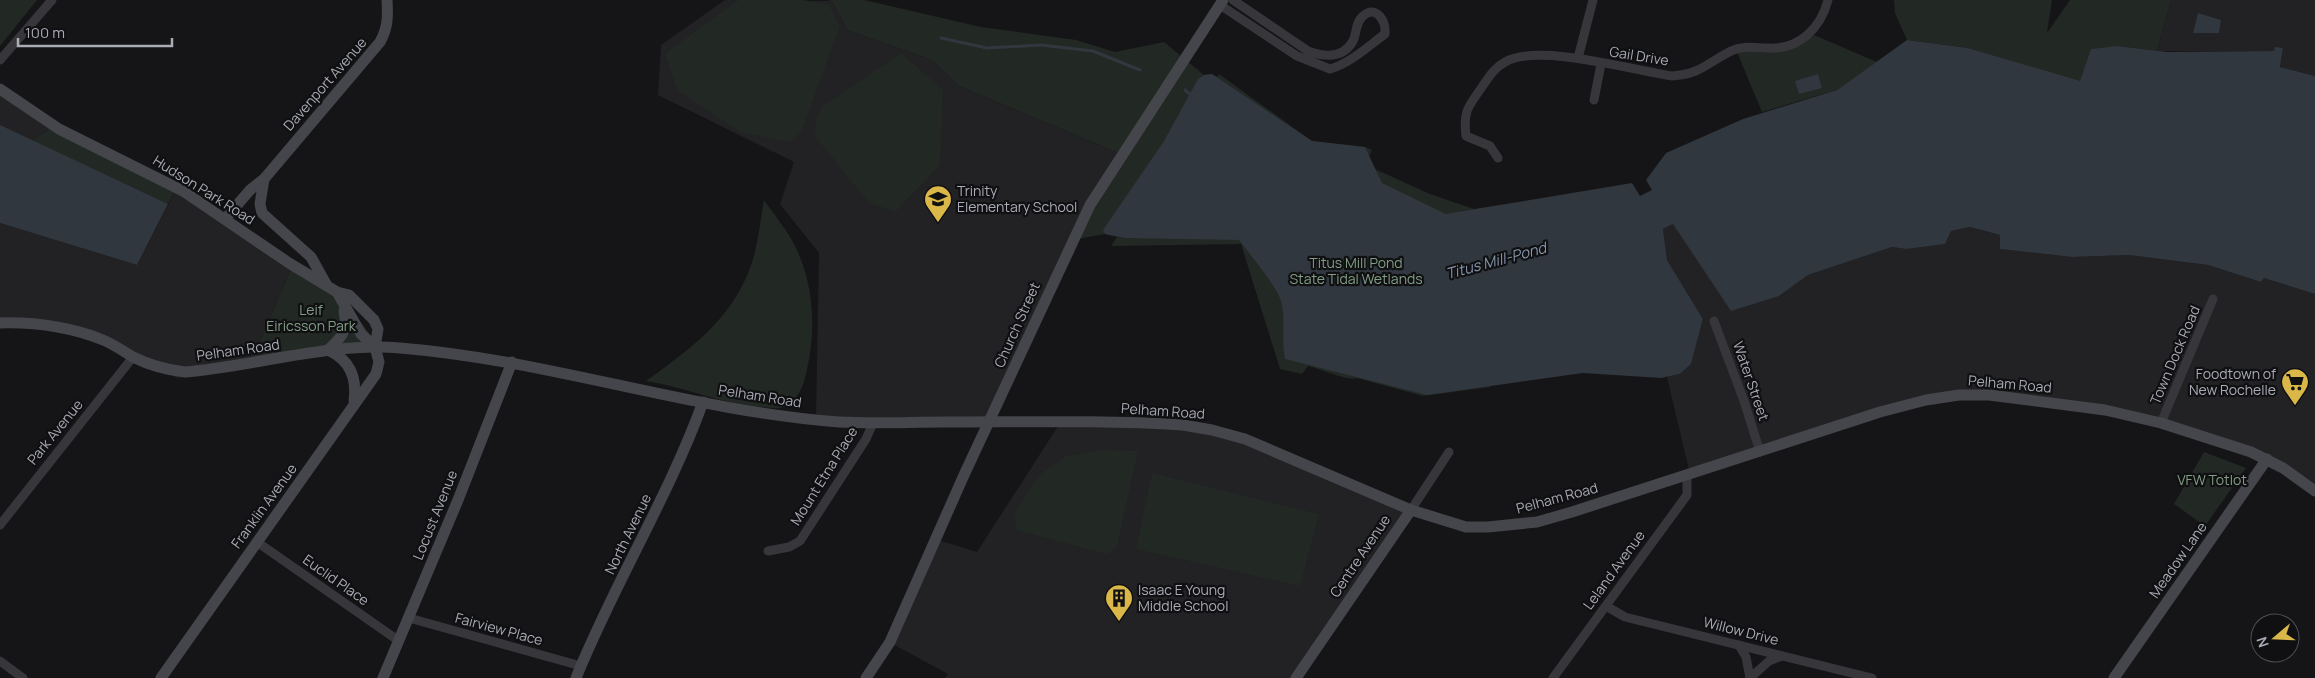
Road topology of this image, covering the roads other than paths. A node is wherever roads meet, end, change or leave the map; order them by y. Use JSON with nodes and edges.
{"nodes":[{"id":1,"x":52,"y":0,"type":"edge"},
{"id":2,"x":387,"y":0,"type":"edge"},
{"id":3,"x":1233,"y":0,"type":"edge"},
{"id":4,"x":1593,"y":0,"type":"edge"},
{"id":5,"x":1828,"y":0,"type":"edge"},
{"id":6,"x":1222,"y":3,"type":"edge"},
{"id":7,"x":1578,"y":58,"type":"junction"},
{"id":8,"x":0,"y":60,"type":"edge"},
{"id":9,"x":1601,"y":64,"type":"junction"},
{"id":10,"x":0,"y":89,"type":"edge"},
{"id":11,"x":1594,"y":100,"type":"dead end"},
{"id":12,"x":1498,"y":158,"type":"dead end"},
{"id":13,"x":264,"y":179,"type":"junction"},
{"id":14,"x":226,"y":219,"type":"junction"},
{"id":15,"x":335,"y":292,"type":"junction"},
{"id":16,"x":2213,"y":299,"type":"dead end"},
{"id":17,"x":1714,"y":321,"type":"dead end"},
{"id":18,"x":1,"y":325,"type":"edge"},
{"id":19,"x":375,"y":347,"type":"junction"},
{"id":20,"x":328,"y":350,"type":"junction"},
{"id":21,"x":133,"y":356,"type":"junction"},
{"id":22,"x":512,"y":362,"type":"junction"},
{"id":23,"x":702,"y":402,"type":"junction"},
{"id":24,"x":354,"y":405,"type":"junction"},
{"id":25,"x":873,"y":422,"type":"junction"},
{"id":26,"x":989,"y":422,"type":"junction"},
{"id":27,"x":2161,"y":423,"type":"junction"},
{"id":28,"x":1450,"y":452,"type":"dead end"},
{"id":29,"x":1760,"y":452,"type":"junction"},
{"id":30,"x":2267,"y":459,"type":"junction"},
{"id":31,"x":1686,"y":475,"type":"junction"},
{"id":32,"x":2315,"y":490,"type":"edge"},
{"id":33,"x":1410,"y":510,"type":"junction"},
{"id":34,"x":0,"y":525,"type":"edge"},
{"id":35,"x":257,"y":542,"type":"junction"},
{"id":36,"x":768,"y":551,"type":"dead end"},
{"id":37,"x":1606,"y":606,"type":"junction"},
{"id":38,"x":409,"y":618,"type":"junction"},
{"id":39,"x":398,"y":641,"type":"junction"},
{"id":40,"x":1739,"y":645,"type":"junction"},
{"id":41,"x":1782,"y":656,"type":"junction"},
{"id":42,"x":0,"y":661,"type":"edge"},
{"id":43,"x":581,"y":666,"type":"junction"},
{"id":44,"x":24,"y":678,"type":"edge"},
{"id":45,"x":161,"y":678,"type":"edge"},
{"id":46,"x":383,"y":678,"type":"edge"},
{"id":47,"x":576,"y":678,"type":"edge"},
{"id":48,"x":866,"y":678,"type":"edge"},
{"id":49,"x":1296,"y":678,"type":"edge"},
{"id":50,"x":1553,"y":678,"type":"edge"},
{"id":51,"x":1750,"y":678,"type":"edge"},
{"id":52,"x":1872,"y":678,"type":"edge"},
{"id":53,"x":2114,"y":678,"type":"edge"}],
"edges":[{"from":1,"to":8,"type":"street"},
{"from":2,"to":13,"type":"street","name":"Davenport Avenue"},
{"from":3,"to":6,"type":"street"},
{"from":4,"to":7,"type":"street"},
{"from":5,"to":9,"type":"street","name":"Gail Drive"},
{"from":6,"to":26,"type":"street","name":"Church Street"},
{"from":7,"to":9,"type":"street","name":"Gail Drive"},
{"from":7,"to":12,"type":"street","name":"Gail Drive"},
{"from":9,"to":11,"type":"street"},
{"from":10,"to":14,"type":"street","name":"Hudson Park Road"},
{"from":13,"to":14,"type":"street","name":"Davenport Avenue"},
{"from":13,"to":15,"type":"street"},
{"from":14,"to":15,"type":"street","name":"Hudson Park Road"},
{"from":15,"to":19,"type":"street","name":"Hudson Park Road"},
{"from":15,"to":19,"type":"street","name":"Hudson Park Road"},
{"from":15,"to":20,"type":"street"},
{"from":16,"to":27,"type":"street","name":"Town Dock Road"},
{"from":17,"to":29,"type":"street","name":"Water Street"},
{"from":18,"to":21,"type":"street","name":"Pelham Road"},
{"from":19,"to":20,"type":"street","name":"Pelham Road"},
{"from":19,"to":22,"type":"street","name":"Pelham Road"},
{"from":19,"to":24,"type":"street","name":"Franklin Avenue"},
{"from":20,"to":21,"type":"street","name":"Pelham Road"},
{"from":20,"to":24,"type":"street"},
{"from":21,"to":34,"type":"street","name":"Park Avenue"},
{"from":22,"to":23,"type":"street","name":"Pelham Road"},
{"from":22,"to":38,"type":"street","name":"Locust Avenue"},
{"from":23,"to":25,"type":"street","name":"Pelham Road"},
{"from":23,"to":43,"type":"street","name":"North Avenue"},
{"from":24,"to":35,"type":"street","name":"Franklin Avenue"},
{"from":25,"to":26,"type":"street","name":"Pelham Road"},
{"from":25,"to":36,"type":"street","name":"Mount Etna Place"},
{"from":26,"to":33,"type":"street","name":"Pelham Road"},
{"from":26,"to":48,"type":"street","name":"Church Street"},
{"from":27,"to":29,"type":"street","name":"Pelham Road"},
{"from":27,"to":30,"type":"street","name":"Pelham Road"},
{"from":28,"to":33,"type":"street","name":"Centre Avenue"},
{"from":29,"to":31,"type":"street","name":"Pelham Road"},
{"from":30,"to":32,"type":"street","name":"Pelham Road"},
{"from":30,"to":53,"type":"street","name":"Meadow Lane"},
{"from":31,"to":33,"type":"street","name":"Pelham Road"},
{"from":31,"to":37,"type":"street","name":"Leland Avenue"},
{"from":33,"to":49,"type":"street","name":"Centre Avenue"},
{"from":35,"to":39,"type":"street","name":"Euclid Place"},
{"from":35,"to":45,"type":"street","name":"Franklin Avenue"},
{"from":37,"to":40,"type":"street","name":"Willow Drive"},
{"from":37,"to":50,"type":"street","name":"Leland Avenue"},
{"from":38,"to":39,"type":"street","name":"Locust Avenue"},
{"from":38,"to":43,"type":"street","name":"Fairview Place"},
{"from":39,"to":46,"type":"street","name":"Locust Avenue"},
{"from":40,"to":41,"type":"street","name":"Willow Drive"},
{"from":40,"to":51,"type":"street"},
{"from":41,"to":51,"type":"street"},
{"from":41,"to":52,"type":"street","name":"Willow Drive"},
{"from":42,"to":44,"type":"street"},
{"from":43,"to":47,"type":"street","name":"North Avenue"}]}
